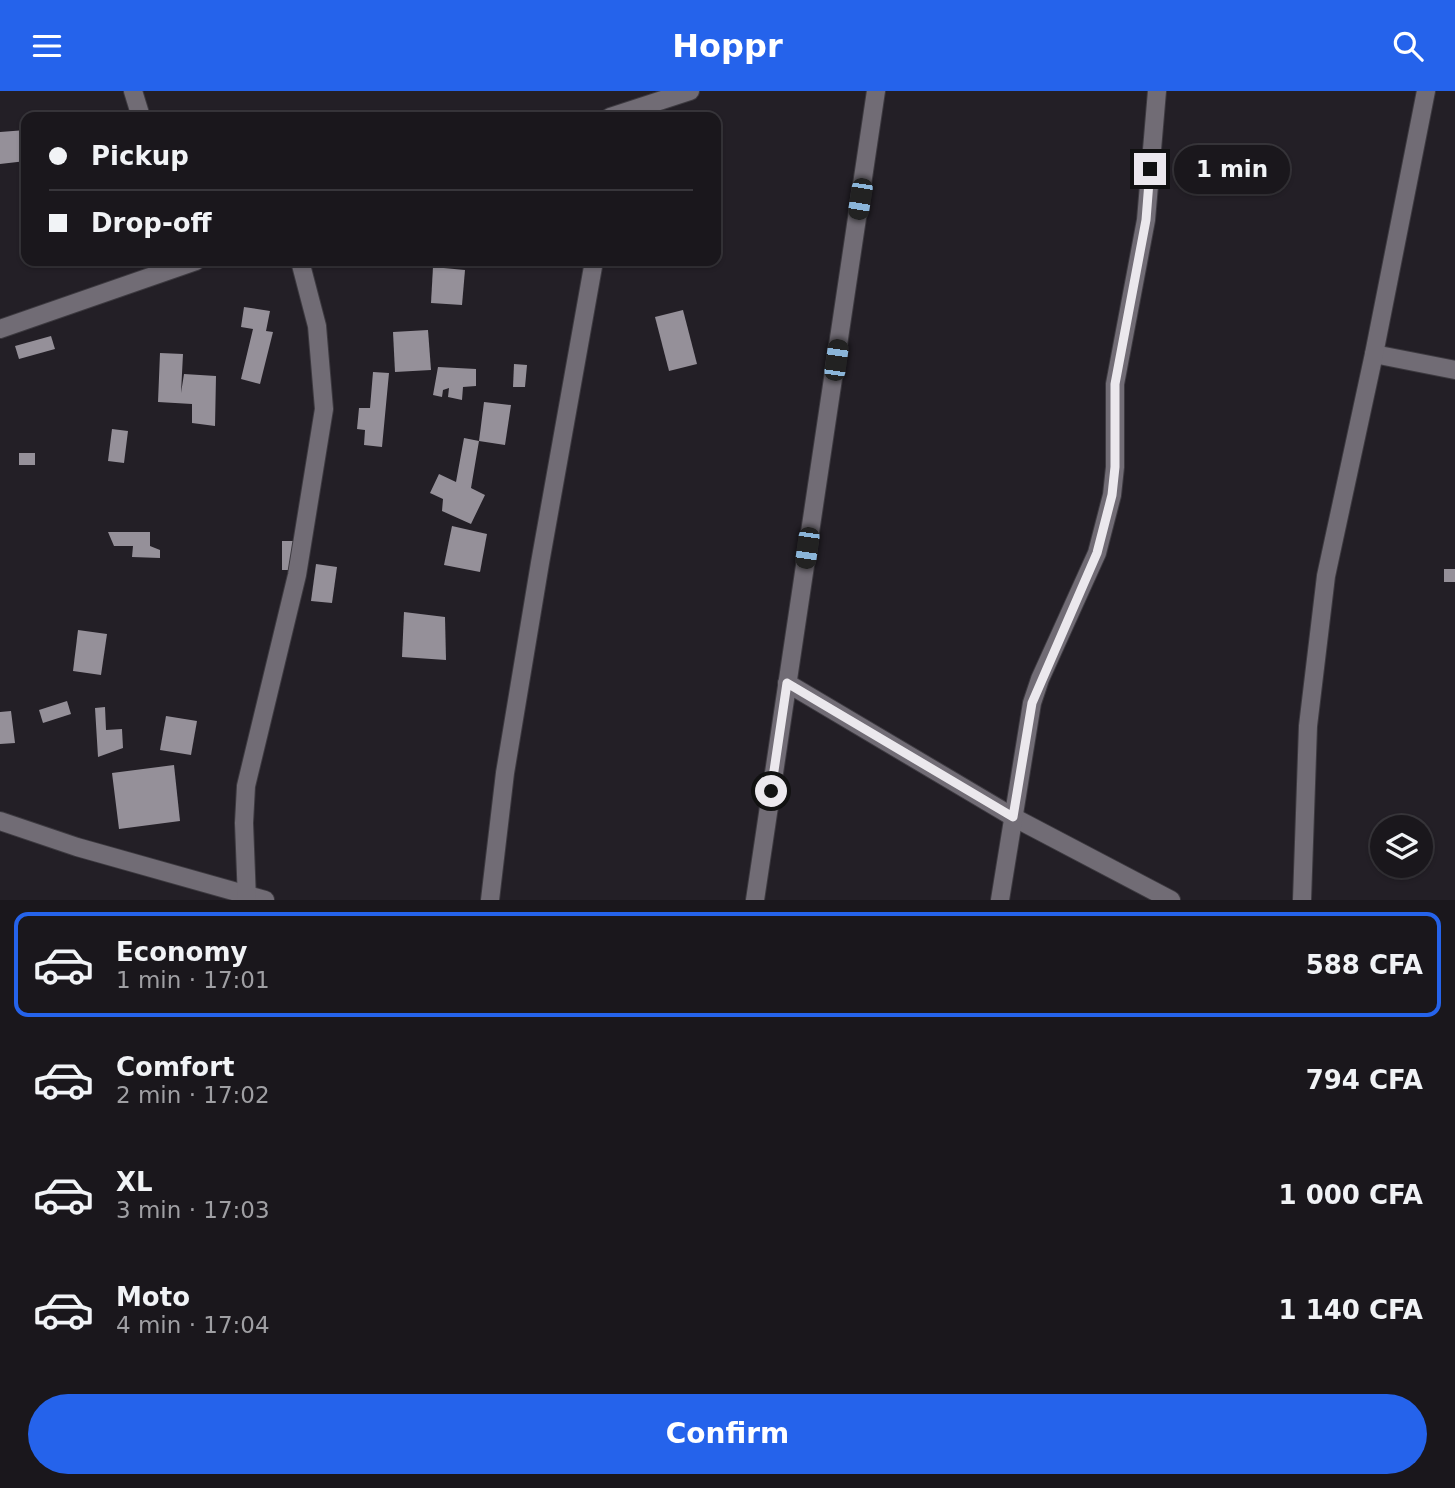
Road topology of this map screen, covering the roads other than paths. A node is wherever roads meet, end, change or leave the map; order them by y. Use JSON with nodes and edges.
{"nodes":[{"id":1,"x":133,"y":91,"type":"edge"},
{"id":2,"x":690,"y":91,"type":"edge"},
{"id":3,"x":876,"y":91,"type":"edge"},
{"id":4,"x":1157,"y":91,"type":"edge"},
{"id":5,"x":1426,"y":91,"type":"edge"},
{"id":6,"x":139,"y":112,"type":"edge"},
{"id":7,"x":629,"y":112,"type":"edge"},
{"id":8,"x":180,"y":266,"type":"edge"},
{"id":9,"x":301,"y":266,"type":"edge"},
{"id":10,"x":593,"y":266,"type":"edge"},
{"id":11,"x":0,"y":329,"type":"edge"},
{"id":12,"x":1374,"y":354,"type":"junction"},
{"id":13,"x":1455,"y":370,"type":"edge"},
{"id":14,"x":787,"y":683,"type":"junction"},
{"id":15,"x":1013,"y":817,"type":"junction"},
{"id":16,"x":0,"y":821,"type":"edge"},
{"id":17,"x":254,"y":899,"type":"edge"},
{"id":18,"x":490,"y":900,"type":"edge"},
{"id":19,"x":755,"y":900,"type":"edge"},
{"id":20,"x":1000,"y":900,"type":"edge"},
{"id":21,"x":1171,"y":900,"type":"edge"},
{"id":22,"x":1302,"y":900,"type":"edge"}],
"edges":[{"from":1,"to":6,"type":"street"},
{"from":2,"to":7,"type":"street"},
{"from":3,"to":14,"type":"street"},
{"from":4,"to":15,"type":"street"},
{"from":5,"to":12,"type":"street"},
{"from":8,"to":11,"type":"street"},
{"from":9,"to":17,"type":"street"},
{"from":10,"to":18,"type":"street"},
{"from":12,"to":13,"type":"street"},
{"from":12,"to":22,"type":"street"},
{"from":14,"to":15,"type":"street"},
{"from":14,"to":19,"type":"street"},
{"from":15,"to":20,"type":"street"},
{"from":15,"to":21,"type":"street"},
{"from":16,"to":17,"type":"street"}]}
